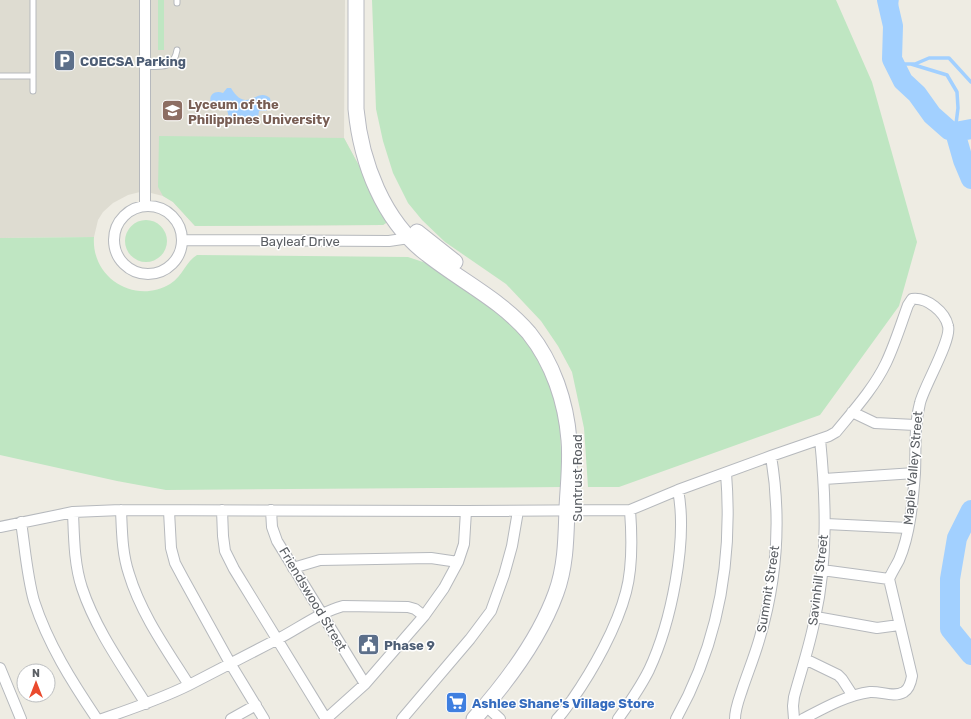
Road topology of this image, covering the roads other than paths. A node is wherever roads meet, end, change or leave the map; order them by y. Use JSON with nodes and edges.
{"nodes":[{"id":1,"x":33,"y":0,"type":"edge"},
{"id":2,"x":145,"y":0,"type":"edge"},
{"id":3,"x":356,"y":0,"type":"edge"},
{"id":4,"x":366,"y":0,"type":"edge"},
{"id":5,"x":177,"y":50,"type":"dead end"},
{"id":6,"x":145,"y":66,"type":"junction"},
{"id":7,"x":0,"y":76,"type":"edge"},
{"id":8,"x":33,"y":76,"type":"junction"},
{"id":9,"x":33,"y":91,"type":"dead end"},
{"id":10,"x":145,"y":205,"type":"junction"},
{"id":11,"x":412,"y":235,"type":"junction"},
{"id":12,"x":182,"y":240,"type":"junction"},
{"id":13,"x":852,"y":412,"type":"junction"},
{"id":14,"x":915,"y":425,"type":"junction"},
{"id":15,"x":820,"y":439,"type":"junction"},
{"id":16,"x":771,"y":456,"type":"junction"},
{"id":17,"x":726,"y":473,"type":"junction"},
{"id":18,"x":915,"y":473,"type":"junction"},
{"id":19,"x":824,"y":479,"type":"junction"},
{"id":20,"x":678,"y":490,"type":"junction"},
{"id":21,"x":121,"y":510,"type":"junction"},
{"id":22,"x":222,"y":510,"type":"junction"},
{"id":23,"x":271,"y":510,"type":"junction"},
{"id":24,"x":630,"y":510,"type":"junction"},
{"id":25,"x":169,"y":511,"type":"junction"},
{"id":26,"x":466,"y":511,"type":"junction"},
{"id":27,"x":518,"y":511,"type":"junction"},
{"id":28,"x":572,"y":511,"type":"junction"},
{"id":29,"x":73,"y":512,"type":"junction"},
{"id":30,"x":21,"y":522,"type":"junction"},
{"id":31,"x":826,"y":524,"type":"junction"},
{"id":32,"x":0,"y":527,"type":"edge"},
{"id":33,"x":908,"y":528,"type":"junction"},
{"id":34,"x":458,"y":562,"type":"junction"},
{"id":35,"x":293,"y":568,"type":"junction"},
{"id":36,"x":822,"y":570,"type":"junction"},
{"id":37,"x":889,"y":579,"type":"junction"},
{"id":38,"x":321,"y":614,"type":"junction"},
{"id":39,"x":424,"y":616,"type":"junction"},
{"id":40,"x":816,"y":617,"type":"junction"},
{"id":41,"x":899,"y":625,"type":"junction"},
{"id":42,"x":277,"y":639,"type":"junction"},
{"id":43,"x":805,"y":659,"type":"junction"},
{"id":44,"x":230,"y":663,"type":"junction"},
{"id":45,"x":0,"y":668,"type":"edge"},
{"id":46,"x":365,"y":684,"type":"junction"},
{"id":47,"x":189,"y":685,"type":"junction"},
{"id":48,"x":853,"y":696,"type":"junction"},
{"id":49,"x":146,"y":704,"type":"junction"},
{"id":50,"x":256,"y":705,"type":"junction"},
{"id":51,"x":485,"y":716,"type":"edge"},
{"id":52,"x":560,"y":718,"type":"edge"},
{"id":53,"x":21,"y":719,"type":"edge"},
{"id":54,"x":97,"y":719,"type":"edge"},
{"id":55,"x":102,"y":719,"type":"edge"},
{"id":56,"x":232,"y":719,"type":"edge"},
{"id":57,"x":264,"y":719,"type":"edge"},
{"id":58,"x":326,"y":719,"type":"edge"},
{"id":59,"x":402,"y":719,"type":"edge"},
{"id":60,"x":618,"y":719,"type":"edge"},
{"id":61,"x":676,"y":719,"type":"edge"},
{"id":62,"x":735,"y":719,"type":"edge"},
{"id":63,"x":794,"y":719,"type":"edge"},
{"id":64,"x":803,"y":719,"type":"edge"}],
"edges":[{"from":1,"to":8,"type":"lane"},
{"from":2,"to":6,"type":"street"},
{"from":3,"to":11,"type":"street"},
{"from":4,"to":11,"type":"street"},
{"from":5,"to":6,"type":"lane"},
{"from":6,"to":10,"type":"street"},
{"from":7,"to":8,"type":"lane"},
{"from":8,"to":9,"type":"lane"},
{"from":10,"to":12,"type":"street"},
{"from":10,"to":12,"type":"street"},
{"from":11,"to":12,"type":"street","name":"Bayleaf Drive"},
{"from":11,"to":28,"type":"street","name":"Suntrust Road"},
{"from":13,"to":14,"type":"street"},
{"from":13,"to":14,"type":"street","name":"Maple Valley Street"},
{"from":13,"to":15,"type":"street"},
{"from":14,"to":18,"type":"street","name":"Maple Valley Street"},
{"from":15,"to":16,"type":"street"},
{"from":15,"to":19,"type":"street","name":"Savinhill Street"},
{"from":16,"to":17,"type":"street"},
{"from":16,"to":62,"type":"street","name":"Summit Street"},
{"from":17,"to":20,"type":"street"},
{"from":17,"to":61,"type":"street"},
{"from":18,"to":19,"type":"street"},
{"from":18,"to":33,"type":"street","name":"Maple Valley Street"},
{"from":19,"to":31,"type":"street","name":"Savinhill Street"},
{"from":20,"to":24,"type":"street"},
{"from":20,"to":60,"type":"street"},
{"from":21,"to":25,"type":"street"},
{"from":21,"to":29,"type":"street"},
{"from":21,"to":47,"type":"street"},
{"from":22,"to":23,"type":"street"},
{"from":22,"to":25,"type":"street"},
{"from":22,"to":42,"type":"street"},
{"from":23,"to":26,"type":"street"},
{"from":23,"to":35,"type":"street","name":"Friendswood Street"},
{"from":24,"to":28,"type":"street"},
{"from":24,"to":52,"type":"street"},
{"from":25,"to":44,"type":"street"},
{"from":26,"to":27,"type":"street"},
{"from":26,"to":34,"type":"street"},
{"from":27,"to":28,"type":"street"},
{"from":27,"to":59,"type":"street"},
{"from":28,"to":51,"type":"street","name":"Suntrust Road"},
{"from":29,"to":30,"type":"street"},
{"from":29,"to":49,"type":"street"},
{"from":30,"to":32,"type":"street"},
{"from":30,"to":54,"type":"street"},
{"from":31,"to":33,"type":"street"},
{"from":31,"to":36,"type":"street","name":"Savinhill Street"},
{"from":33,"to":37,"type":"street","name":"Maple Valley Street"},
{"from":34,"to":35,"type":"street"},
{"from":34,"to":39,"type":"street"},
{"from":35,"to":38,"type":"street","name":"Friendswood Street"},
{"from":36,"to":37,"type":"street"},
{"from":36,"to":40,"type":"street","name":"Savinhill Street"},
{"from":37,"to":41,"type":"street"},
{"from":38,"to":39,"type":"street"},
{"from":38,"to":42,"type":"street"},
{"from":38,"to":46,"type":"street","name":"Friendswood Street"},
{"from":39,"to":46,"type":"street"},
{"from":40,"to":41,"type":"street"},
{"from":40,"to":43,"type":"street","name":"Savinhill Street"},
{"from":41,"to":48,"type":"street"},
{"from":42,"to":44,"type":"street"},
{"from":42,"to":58,"type":"street"},
{"from":43,"to":48,"type":"street"},
{"from":43,"to":63,"type":"street","name":"Savinhill Street"},
{"from":44,"to":47,"type":"street"},
{"from":44,"to":50,"type":"street"},
{"from":45,"to":53,"type":"street"},
{"from":46,"to":58,"type":"street"},
{"from":47,"to":49,"type":"street"},
{"from":48,"to":64,"type":"street"},
{"from":49,"to":55,"type":"street"},
{"from":50,"to":56,"type":"street"},
{"from":50,"to":57,"type":"street"}]}
